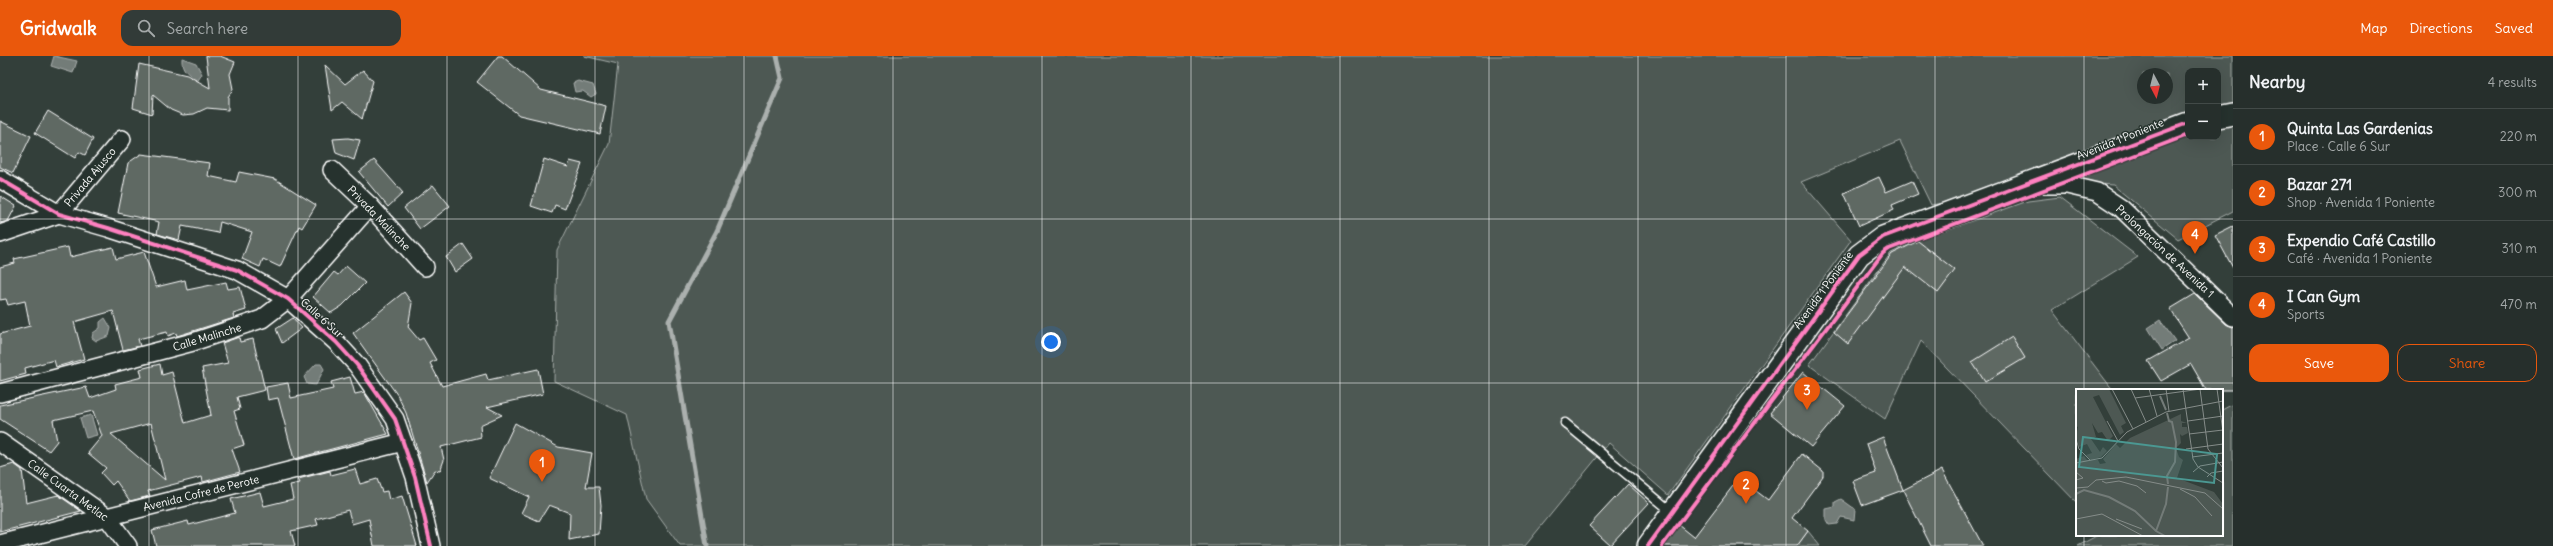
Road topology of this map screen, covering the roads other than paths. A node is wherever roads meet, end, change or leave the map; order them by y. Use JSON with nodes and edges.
{"nodes":[{"id":1,"x":2233,"y":114,"type":"edge"},
{"id":2,"x":2221,"y":116,"type":"edge"},
{"id":3,"x":2185,"y":124,"type":"edge"},
{"id":4,"x":122,"y":139,"type":"dead end"},
{"id":5,"x":332,"y":170,"type":"dead end"},
{"id":6,"x":0,"y":179,"type":"edge"},
{"id":7,"x":2022,"y":185,"type":"junction"},
{"id":8,"x":370,"y":206,"type":"junction"},
{"id":9,"x":59,"y":214,"type":"junction"},
{"id":10,"x":0,"y":234,"type":"edge"},
{"id":11,"x":425,"y":267,"type":"dead end"},
{"id":12,"x":288,"y":299,"type":"junction"},
{"id":13,"x":2233,"y":317,"type":"edge"},
{"id":14,"x":0,"y":393,"type":"edge"},
{"id":15,"x":1565,"y":423,"type":"dead end"},
{"id":16,"x":0,"y":442,"type":"edge"},
{"id":17,"x":403,"y":442,"type":"junction"},
{"id":18,"x":1672,"y":513,"type":"junction"},
{"id":19,"x":107,"y":517,"type":"junction"},
{"id":20,"x":0,"y":544,"type":"edge"},
{"id":21,"x":128,"y":546,"type":"edge"},
{"id":22,"x":431,"y":546,"type":"edge"},
{"id":23,"x":1648,"y":546,"type":"edge"}],
"edges":[{"from":1,"to":2,"type":"street"},
{"from":3,"to":7,"type":"street","name":"Avenida 1 Poniente"},
{"from":4,"to":9,"type":"street","name":"Privada Ajusco"},
{"from":5,"to":8,"type":"street","name":"Privada Malinche"},
{"from":6,"to":9,"type":"street","name":"Calle 6 Sur"},
{"from":7,"to":13,"type":"street","name":"Prolongación de Avenida 1"},
{"from":7,"to":18,"type":"street","name":"Avenida 1 Poniente"},
{"from":8,"to":11,"type":"street","name":"Privada Malinche"},
{"from":8,"to":12,"type":"street","name":"Calle Malinche"},
{"from":9,"to":10,"type":"street"},
{"from":9,"to":12,"type":"street","name":"Calle 6 Sur"},
{"from":12,"to":14,"type":"street","name":"Calle Malinche"},
{"from":12,"to":17,"type":"street","name":"Calle 6 Sur"},
{"from":15,"to":18,"type":"lane"},
{"from":16,"to":19,"type":"street","name":"Calle Cuarta Metlac"},
{"from":17,"to":19,"type":"street","name":"Avenida Cofre de Perote"},
{"from":17,"to":22,"type":"street","name":"Calle 6 Sur"},
{"from":18,"to":23,"type":"street","name":"Avenida 1 Poniente"},
{"from":19,"to":20,"type":"street","name":"Avenida Cofre de Perote"},
{"from":19,"to":21,"type":"street","name":"Calle Cuarta Metlac"}]}
